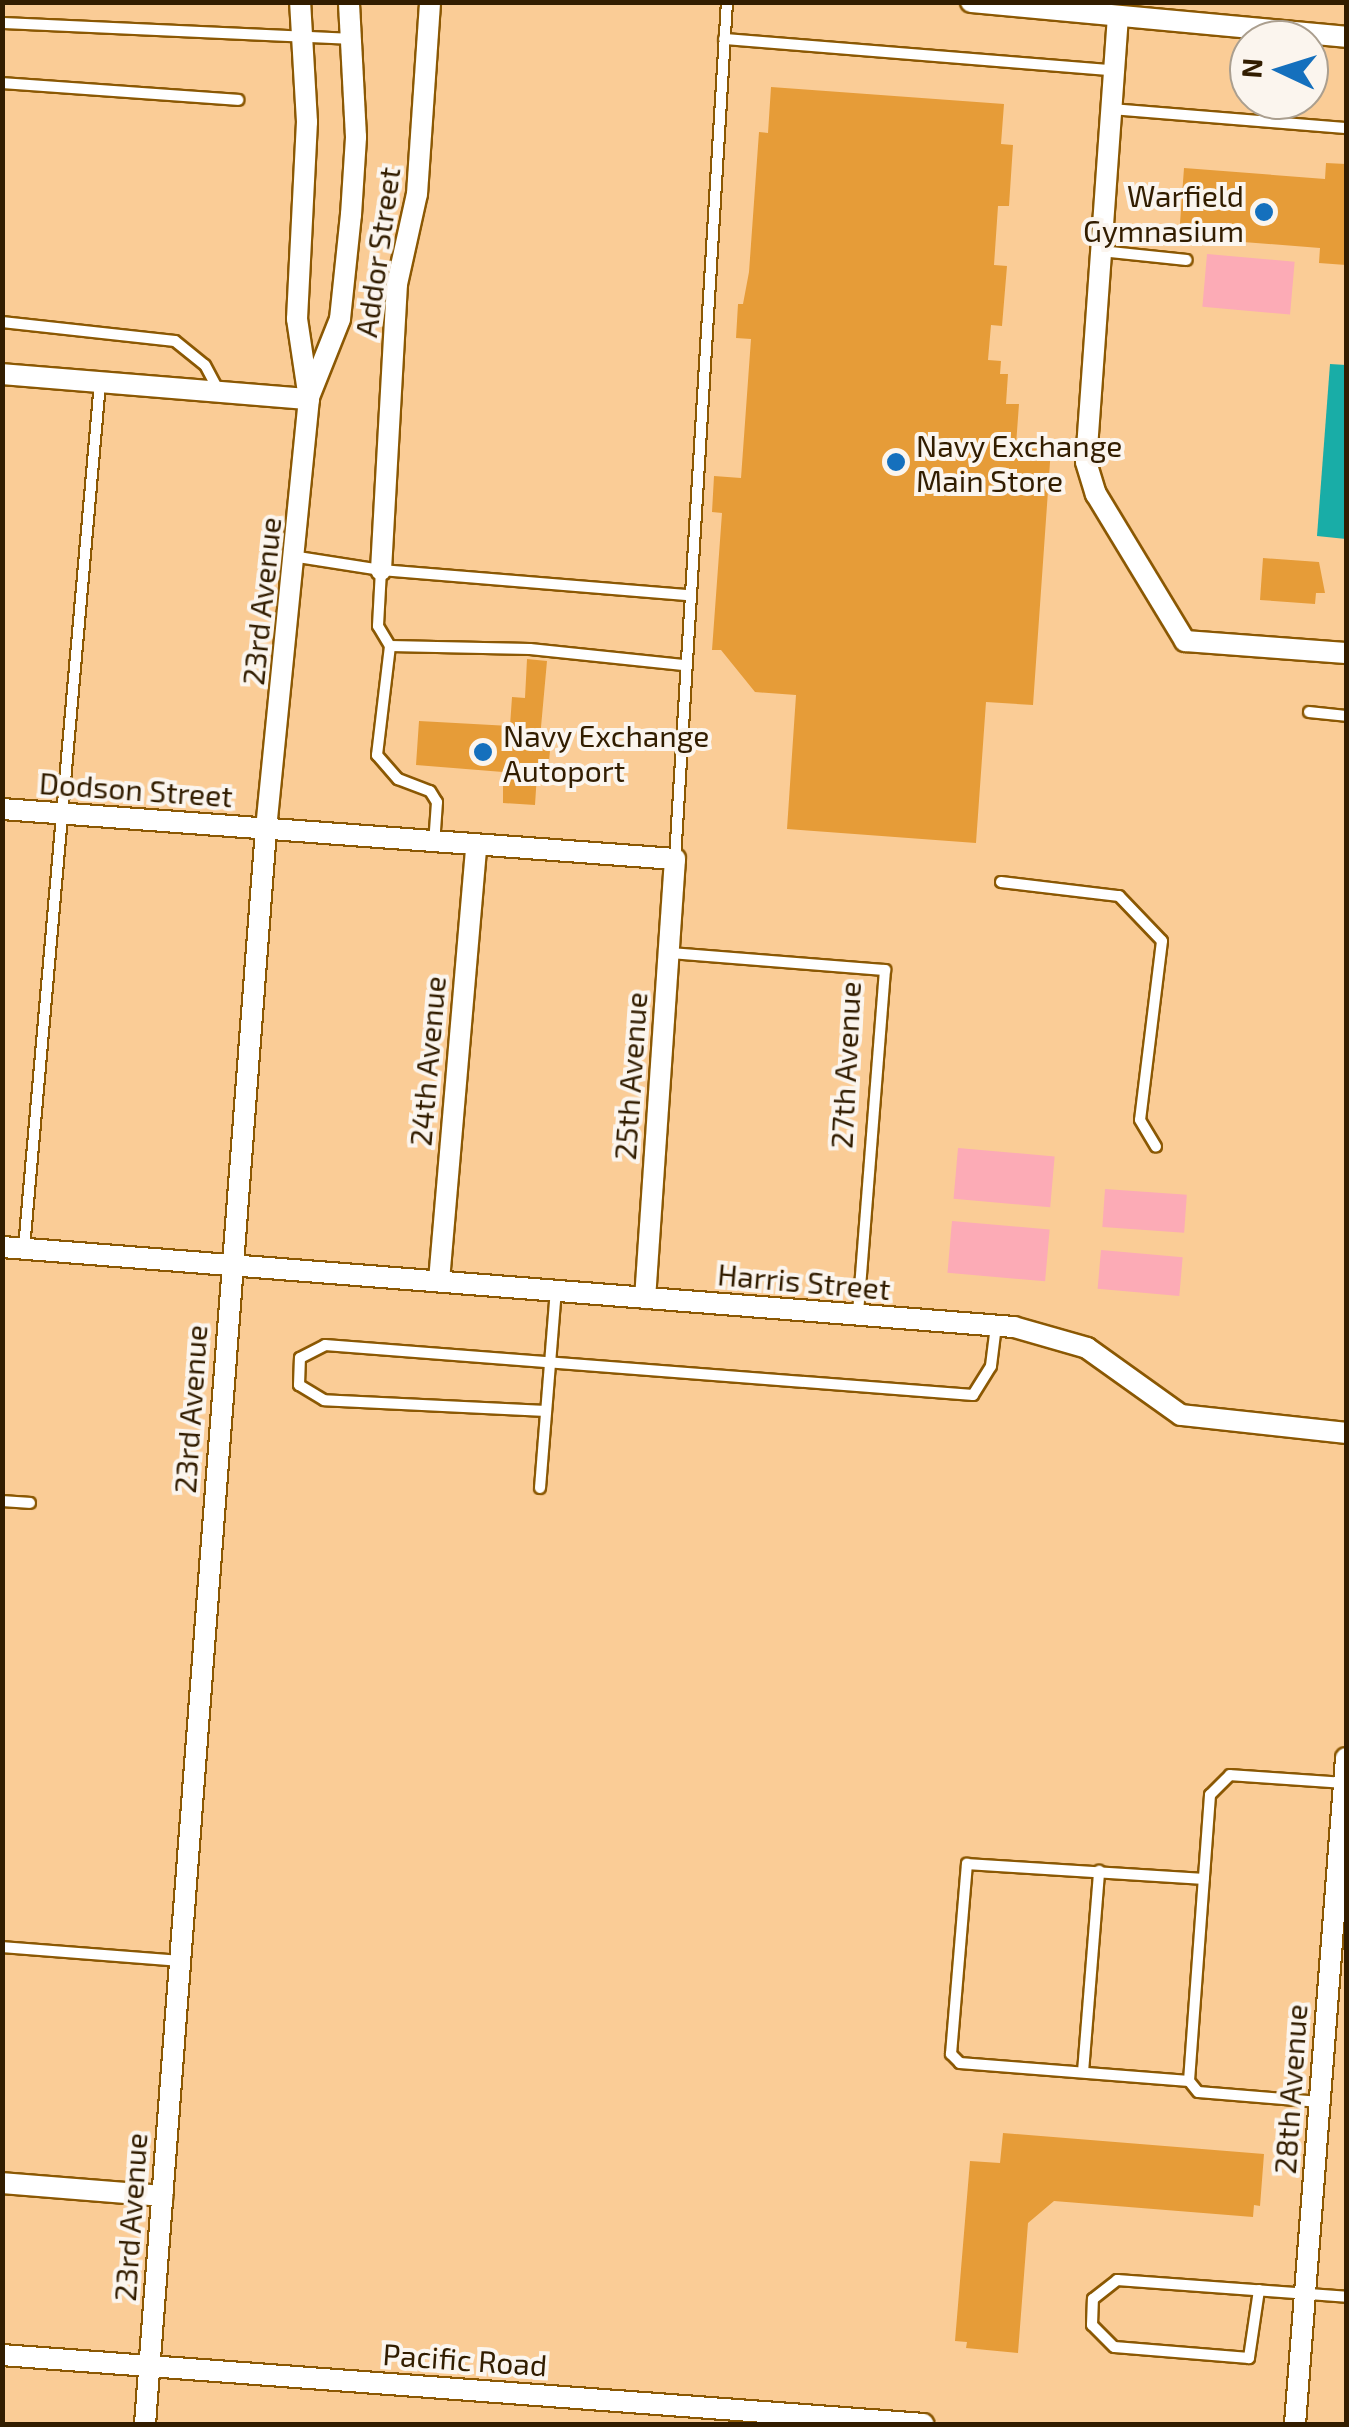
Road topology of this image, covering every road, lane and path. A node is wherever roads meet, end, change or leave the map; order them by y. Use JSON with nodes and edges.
{"nodes":[{"id":1,"x":300,"y":2,"type":"edge"},
{"id":2,"x":348,"y":2,"type":"edge"},
{"id":3,"x":430,"y":2,"type":"edge"},
{"id":4,"x":727,"y":2,"type":"edge"},
{"id":5,"x":971,"y":2,"type":"edge"},
{"id":6,"x":1118,"y":16,"type":"junction"},
{"id":7,"x":2,"y":22,"type":"edge"},
{"id":8,"x":1346,"y":37,"type":"edge"},
{"id":9,"x":349,"y":39,"type":"junction"},
{"id":10,"x":724,"y":39,"type":"junction"},
{"id":11,"x":299,"y":40,"type":"junction"},
{"id":12,"x":1113,"y":70,"type":"junction"},
{"id":13,"x":2,"y":83,"type":"edge"},
{"id":14,"x":238,"y":100,"type":"dead end"},
{"id":15,"x":1110,"y":109,"type":"junction"},
{"id":16,"x":1346,"y":128,"type":"edge"},
{"id":17,"x":1100,"y":251,"type":"junction"},
{"id":18,"x":1188,"y":260,"type":"dead end"},
{"id":19,"x":2,"y":322,"type":"edge"},
{"id":20,"x":2,"y":374,"type":"edge"},
{"id":21,"x":100,"y":382,"type":"junction"},
{"id":22,"x":220,"y":392,"type":"junction"},
{"id":23,"x":309,"y":399,"type":"junction"},
{"id":24,"x":298,"y":556,"type":"junction"},
{"id":25,"x":381,"y":570,"type":"junction"},
{"id":26,"x":686,"y":596,"type":"junction"},
{"id":27,"x":390,"y":646,"type":"junction"},
{"id":28,"x":1346,"y":653,"type":"edge"},
{"id":29,"x":684,"y":665,"type":"junction"},
{"id":30,"x":1310,"y":712,"type":"dead end"},
{"id":31,"x":1346,"y":716,"type":"edge"},
{"id":32,"x":2,"y":809,"type":"edge"},
{"id":33,"x":60,"y":814,"type":"junction"},
{"id":34,"x":266,"y":829,"type":"junction"},
{"id":35,"x":434,"y":844,"type":"junction"},
{"id":36,"x":476,"y":846,"type":"junction"},
{"id":37,"x":675,"y":859,"type":"junction"},
{"id":38,"x":1001,"y":882,"type":"dead end"},
{"id":39,"x":668,"y":953,"type":"junction"},
{"id":40,"x":1156,"y":1147,"type":"dead end"},
{"id":41,"x":13,"y":1248,"type":"edge"},
{"id":42,"x":231,"y":1266,"type":"junction"},
{"id":43,"x":439,"y":1280,"type":"junction"},
{"id":44,"x":556,"y":1290,"type":"junction"},
{"id":45,"x":645,"y":1298,"type":"junction"},
{"id":46,"x":858,"y":1316,"type":"junction"},
{"id":47,"x":996,"y":1325,"type":"junction"},
{"id":48,"x":550,"y":1360,"type":"junction"},
{"id":49,"x":546,"y":1411,"type":"junction"},
{"id":50,"x":1346,"y":1433,"type":"edge"},
{"id":51,"x":540,"y":1488,"type":"dead end"},
{"id":52,"x":2,"y":1501,"type":"edge"},
{"id":53,"x":30,"y":1503,"type":"dead end"},
{"id":54,"x":1346,"y":1758,"type":"edge"},
{"id":55,"x":1344,"y":1783,"type":"junction"},
{"id":56,"x":1098,"y":1871,"type":"junction"},
{"id":57,"x":1204,"y":1879,"type":"junction"},
{"id":58,"x":2,"y":1947,"type":"edge"},
{"id":59,"x":179,"y":1961,"type":"junction"},
{"id":60,"x":1082,"y":2072,"type":"junction"},
{"id":61,"x":1189,"y":2082,"type":"junction"},
{"id":62,"x":1320,"y":2102,"type":"junction"},
{"id":63,"x":2,"y":2183,"type":"edge"},
{"id":64,"x":162,"y":2196,"type":"junction"},
{"id":65,"x":1259,"y":2290,"type":"junction"},
{"id":66,"x":1305,"y":2294,"type":"junction"},
{"id":67,"x":1346,"y":2297,"type":"edge"},
{"id":68,"x":2,"y":2355,"type":"edge"},
{"id":69,"x":150,"y":2365,"type":"junction"},
{"id":70,"x":145,"y":2424,"type":"edge"},
{"id":71,"x":923,"y":2424,"type":"edge"},
{"id":72,"x":1295,"y":2424,"type":"edge"}],
"edges":[{"from":1,"to":11,"type":"street","name":"23rd Avenue"},
{"from":2,"to":9,"type":"street","name":"23rd Avenue"},
{"from":3,"to":25,"type":"street","name":"Addor Street"},
{"from":4,"to":10,"type":"lane"},
{"from":5,"to":6,"type":"street"},
{"from":6,"to":8,"type":"street"},
{"from":6,"to":12,"type":"street"},
{"from":7,"to":11,"type":"lane"},
{"from":9,"to":11,"type":"lane"},
{"from":9,"to":23,"type":"street","name":"23rd Avenue"},
{"from":10,"to":12,"type":"lane"},
{"from":10,"to":26,"type":"lane"},
{"from":11,"to":23,"type":"street","name":"23rd Avenue"},
{"from":12,"to":15,"type":"street"},
{"from":13,"to":14,"type":"lane"},
{"from":15,"to":16,"type":"lane"},
{"from":15,"to":17,"type":"street"},
{"from":17,"to":18,"type":"lane"},
{"from":17,"to":28,"type":"street"},
{"from":19,"to":22,"type":"lane"},
{"from":20,"to":21,"type":"street"},
{"from":21,"to":22,"type":"street"},
{"from":21,"to":33,"type":"lane"},
{"from":22,"to":23,"type":"street"},
{"from":23,"to":24,"type":"street","name":"23rd Avenue"},
{"from":24,"to":25,"type":"lane"},
{"from":24,"to":34,"type":"street","name":"23rd Avenue"},
{"from":25,"to":26,"type":"lane"},
{"from":25,"to":27,"type":"lane"},
{"from":26,"to":29,"type":"lane"},
{"from":27,"to":29,"type":"lane"},
{"from":27,"to":35,"type":"lane"},
{"from":29,"to":37,"type":"lane"},
{"from":30,"to":31,"type":"lane"},
{"from":32,"to":33,"type":"street","name":"Dodson Street"},
{"from":33,"to":34,"type":"street","name":"Dodson Street"},
{"from":33,"to":41,"type":"lane"},
{"from":34,"to":35,"type":"street","name":"Dodson Street"},
{"from":34,"to":42,"type":"street","name":"23rd Avenue"},
{"from":35,"to":36,"type":"street","name":"Dodson Street"},
{"from":36,"to":37,"type":"street","name":"Dodson Street"},
{"from":36,"to":43,"type":"street","name":"24th Avenue"},
{"from":37,"to":39,"type":"street","name":"25th Avenue"},
{"from":38,"to":40,"type":"lane"},
{"from":39,"to":45,"type":"street","name":"25th Avenue"},
{"from":39,"to":46,"type":"lane","name":"27th Avenue"},
{"from":41,"to":42,"type":"street","name":"Harris Street"},
{"from":42,"to":43,"type":"street","name":"Harris Street"},
{"from":42,"to":59,"type":"street","name":"23rd Avenue"},
{"from":43,"to":44,"type":"street","name":"Harris Street"},
{"from":44,"to":45,"type":"street","name":"Harris Street"},
{"from":44,"to":48,"type":"lane"},
{"from":45,"to":46,"type":"street","name":"Harris Street"},
{"from":46,"to":47,"type":"street","name":"Harris Street"},
{"from":47,"to":48,"type":"lane"},
{"from":47,"to":50,"type":"street","name":"Harris Street"},
{"from":48,"to":49,"type":"lane"},
{"from":48,"to":49,"type":"lane"},
{"from":49,"to":51,"type":"lane"},
{"from":52,"to":53,"type":"lane"},
{"from":54,"to":55,"type":"street","name":"28th Avenue"},
{"from":55,"to":57,"type":"lane"},
{"from":55,"to":62,"type":"street","name":"28th Avenue"},
{"from":56,"to":57,"type":"lane"},
{"from":56,"to":60,"type":"lane"},
{"from":56,"to":60,"type":"lane"},
{"from":57,"to":61,"type":"lane"},
{"from":58,"to":59,"type":"lane"},
{"from":59,"to":64,"type":"street","name":"23rd Avenue"},
{"from":60,"to":61,"type":"lane"},
{"from":61,"to":62,"type":"lane"},
{"from":62,"to":66,"type":"street","name":"28th Avenue"},
{"from":63,"to":64,"type":"street"},
{"from":64,"to":69,"type":"street","name":"23rd Avenue"},
{"from":65,"to":65,"type":"lane"},
{"from":65,"to":66,"type":"lane"},
{"from":66,"to":67,"type":"lane"},
{"from":66,"to":72,"type":"street","name":"28th Avenue"},
{"from":68,"to":69,"type":"street","name":"Pacific Road"},
{"from":69,"to":70,"type":"street","name":"23rd Avenue"},
{"from":69,"to":71,"type":"street","name":"Pacific Road"}]}
